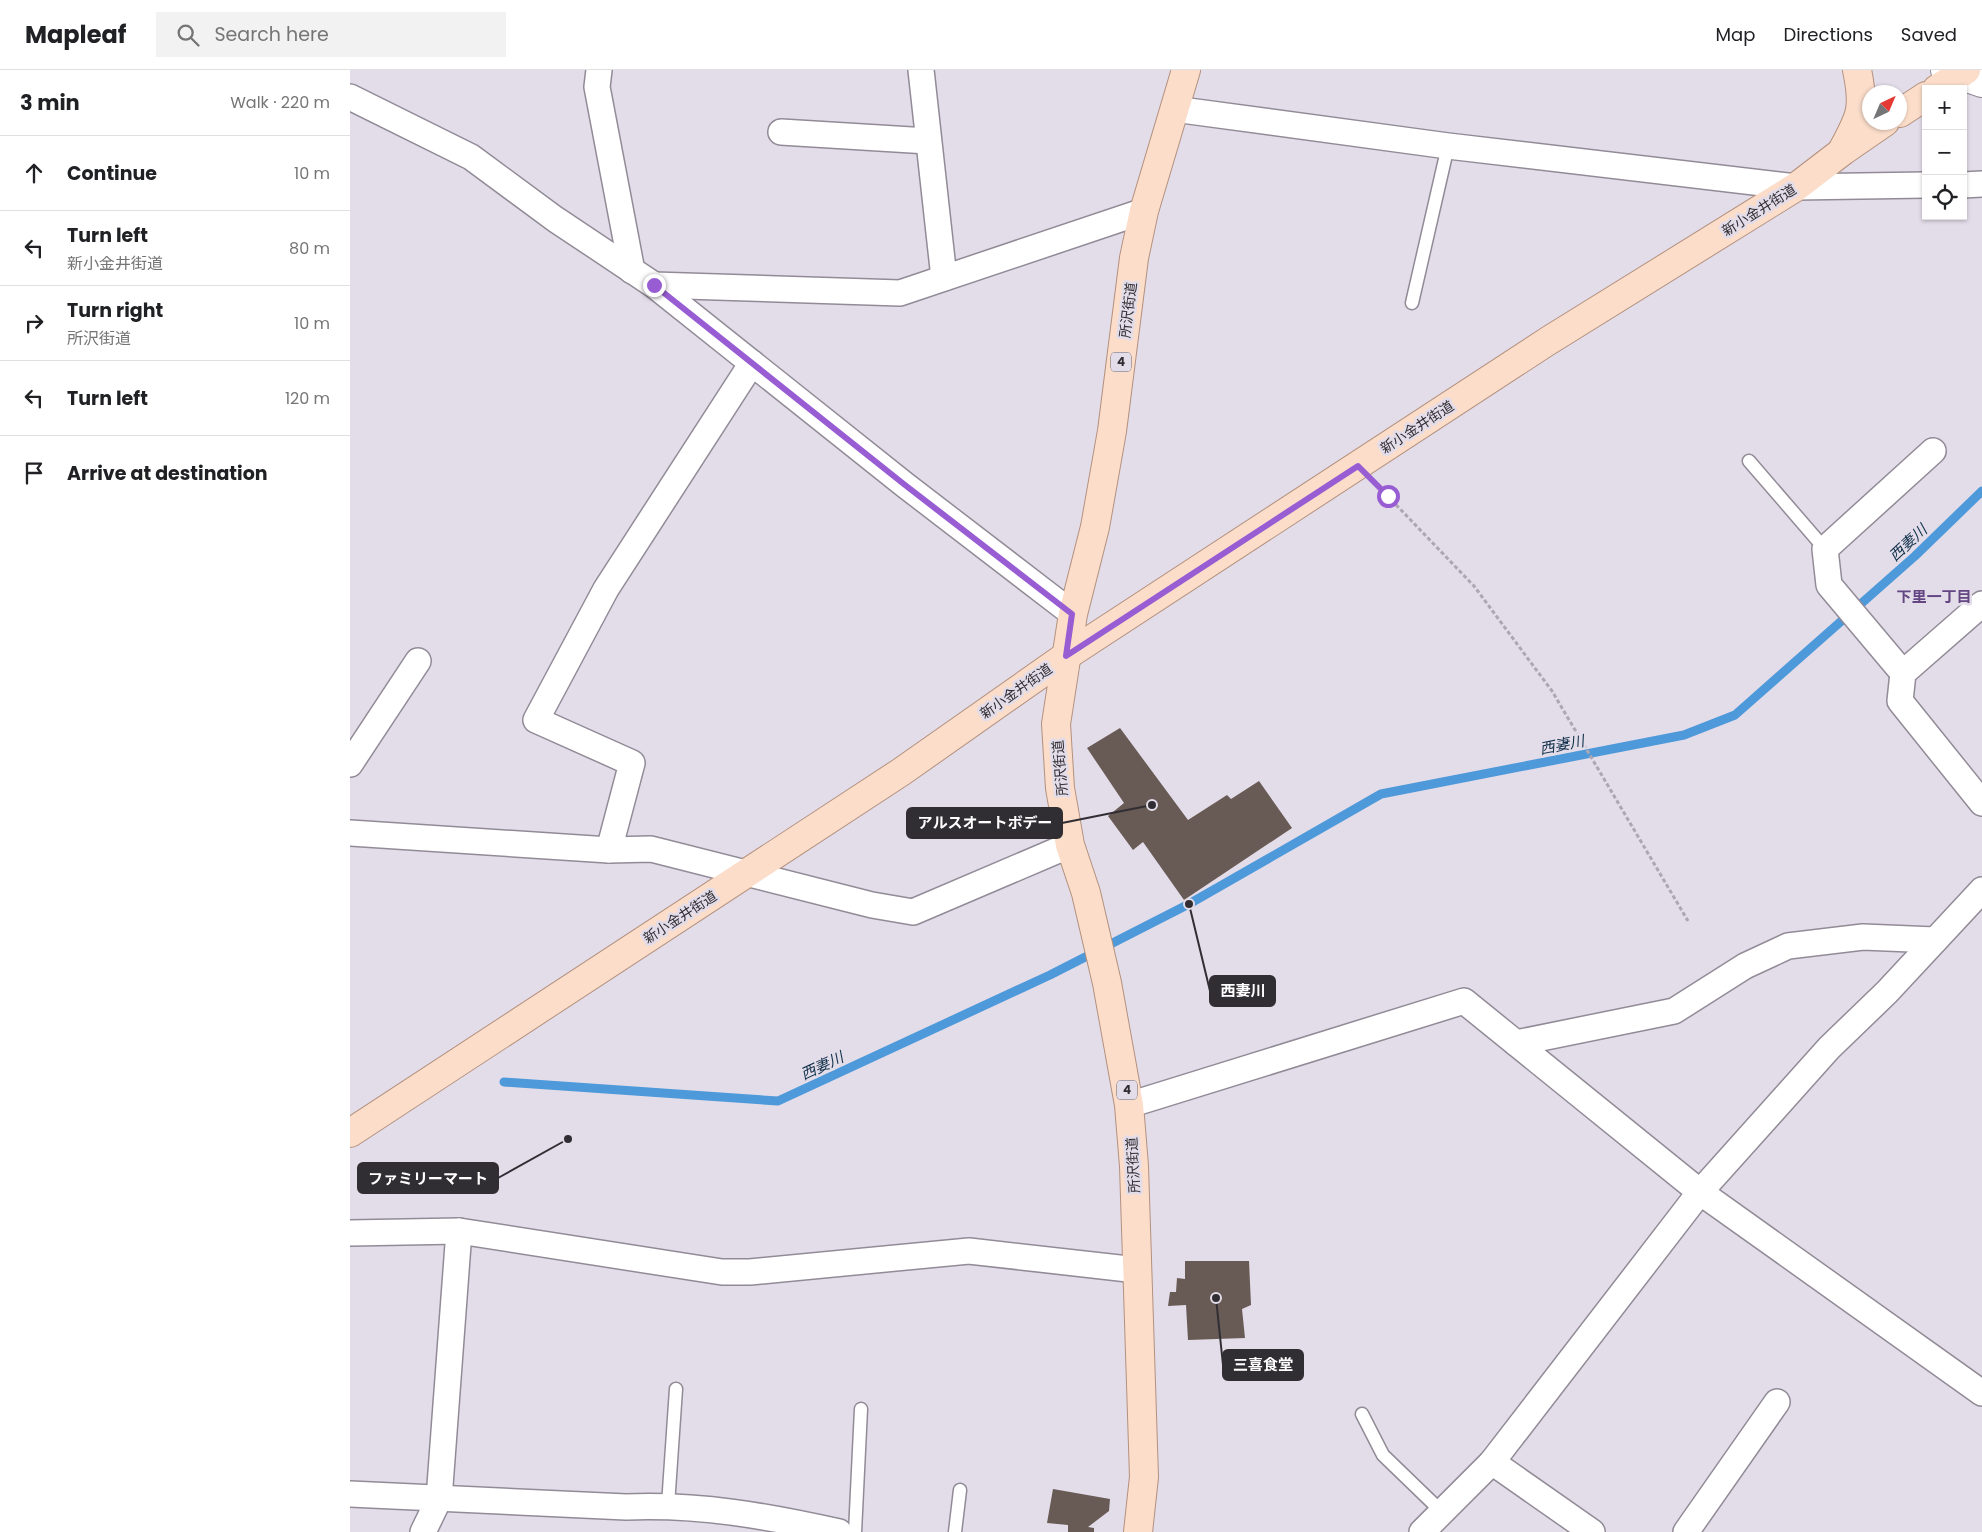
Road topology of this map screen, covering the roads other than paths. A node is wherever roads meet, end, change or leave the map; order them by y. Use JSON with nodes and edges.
{"nodes":[{"id":1,"x":599,"y":70,"type":"edge"},
{"id":2,"x":921,"y":70,"type":"edge"},
{"id":3,"x":1186,"y":70,"type":"edge"},
{"id":4,"x":1857,"y":70,"type":"edge"},
{"id":5,"x":350,"y":97,"type":"edge"},
{"id":6,"x":1922,"y":99,"type":"edge"},
{"id":7,"x":1907,"y":108,"type":"edge"},
{"id":8,"x":1174,"y":109,"type":"junction"},
{"id":9,"x":1873,"y":130,"type":"edge"},
{"id":10,"x":781,"y":132,"type":"dead end"},
{"id":11,"x":928,"y":141,"type":"junction"},
{"id":12,"x":1448,"y":146,"type":"junction"},
{"id":13,"x":1843,"y":151,"type":"junction"},
{"id":14,"x":1982,"y":184,"type":"edge"},
{"id":15,"x":1922,"y":185,"type":"edge"},
{"id":16,"x":1967,"y":185,"type":"edge"},
{"id":17,"x":1796,"y":187,"type":"junction"},
{"id":18,"x":1144,"y":211,"type":"junction"},
{"id":19,"x":632,"y":271,"type":"junction"},
{"id":20,"x":944,"y":278,"type":"junction"},
{"id":21,"x":654,"y":285,"type":"junction"},
{"id":22,"x":1412,"y":303,"type":"dead end"},
{"id":23,"x":752,"y":363,"type":"junction"},
{"id":24,"x":1933,"y":451,"type":"dead end"},
{"id":25,"x":1749,"y":461,"type":"dead end"},
{"id":26,"x":1826,"y":549,"type":"junction"},
{"id":27,"x":1982,"y":604,"type":"edge"},
{"id":28,"x":1072,"y":614,"type":"junction"},
{"id":29,"x":1066,"y":656,"type":"junction"},
{"id":30,"x":418,"y":661,"type":"dead end"},
{"id":31,"x":1903,"y":674,"type":"junction"},
{"id":32,"x":350,"y":764,"type":"edge"},
{"id":33,"x":1982,"y":803,"type":"edge"},
{"id":34,"x":350,"y":832,"type":"edge"},
{"id":35,"x":1070,"y":845,"type":"junction"},
{"id":36,"x":610,"y":850,"type":"junction"},
{"id":37,"x":749,"y":873,"type":"junction"},
{"id":38,"x":1982,"y":890,"type":"edge"},
{"id":39,"x":1935,"y":940,"type":"junction"},
{"id":40,"x":1516,"y":1043,"type":"junction"},
{"id":41,"x":1129,"y":1105,"type":"junction"},
{"id":42,"x":350,"y":1133,"type":"edge"},
{"id":43,"x":1700,"y":1192,"type":"junction"},
{"id":44,"x":350,"y":1232,"type":"edge"},
{"id":45,"x":459,"y":1232,"type":"junction"},
{"id":46,"x":1137,"y":1270,"type":"junction"},
{"id":47,"x":676,"y":1389,"type":"dead end"},
{"id":48,"x":1982,"y":1393,"type":"edge"},
{"id":49,"x":1777,"y":1402,"type":"dead end"},
{"id":50,"x":861,"y":1409,"type":"dead end"},
{"id":51,"x":1362,"y":1414,"type":"dead end"},
{"id":52,"x":1492,"y":1462,"type":"junction"},
{"id":53,"x":960,"y":1490,"type":"dead end"},
{"id":54,"x":350,"y":1494,"type":"edge"},
{"id":55,"x":439,"y":1499,"type":"junction"},
{"id":56,"x":668,"y":1505,"type":"junction"},
{"id":57,"x":1442,"y":1512,"type":"junction"},
{"id":58,"x":423,"y":1532,"type":"edge"},
{"id":59,"x":839,"y":1532,"type":"edge"},
{"id":60,"x":855,"y":1532,"type":"edge"},
{"id":61,"x":955,"y":1532,"type":"edge"},
{"id":62,"x":1138,"y":1532,"type":"edge"},
{"id":63,"x":1422,"y":1532,"type":"edge"},
{"id":64,"x":1592,"y":1532,"type":"edge"},
{"id":65,"x":1686,"y":1532,"type":"edge"}],
"edges":[{"from":1,"to":19,"type":"street"},
{"from":2,"to":11,"type":"street"},
{"from":3,"to":8,"type":"main road","name":"所沢街道","number":"4"},
{"from":4,"to":13,"type":"main road"},
{"from":5,"to":19,"type":"street"},
{"from":6,"to":7,"type":"main road"},
{"from":8,"to":12,"type":"street"},
{"from":8,"to":18,"type":"main road","name":"所沢街道","number":"4"},
{"from":9,"to":13,"type":"main road","name":"新小金井街道"},
{"from":10,"to":11,"type":"street"},
{"from":11,"to":20,"type":"street"},
{"from":12,"to":17,"type":"street"},
{"from":12,"to":22,"type":"lane"},
{"from":13,"to":17,"type":"main road","name":"新小金井街道"},
{"from":14,"to":16,"type":"street"},
{"from":15,"to":17,"type":"street"},
{"from":17,"to":29,"type":"main road","name":"新小金井街道"},
{"from":18,"to":20,"type":"street"},
{"from":18,"to":28,"type":"main road","name":"所沢街道","number":"4"},
{"from":19,"to":21,"type":"street"},
{"from":20,"to":21,"type":"street"},
{"from":21,"to":23,"type":"street"},
{"from":23,"to":28,"type":"street"},
{"from":23,"to":36,"type":"street"},
{"from":24,"to":26,"type":"street"},
{"from":25,"to":26,"type":"lane"},
{"from":26,"to":31,"type":"street"},
{"from":27,"to":31,"type":"street"},
{"from":28,"to":29,"type":"main road","name":"所沢街道","number":"4"},
{"from":29,"to":35,"type":"main road","name":"所沢街道","number":"4"},
{"from":29,"to":37,"type":"main road","name":"新小金井街道"},
{"from":30,"to":32,"type":"street"},
{"from":31,"to":33,"type":"street"},
{"from":34,"to":36,"type":"street"},
{"from":35,"to":37,"type":"street"},
{"from":35,"to":41,"type":"main road","name":"所沢街道","number":"4"},
{"from":36,"to":37,"type":"street"},
{"from":37,"to":42,"type":"main road","name":"新小金井街道"},
{"from":38,"to":39,"type":"street"},
{"from":39,"to":40,"type":"street"},
{"from":39,"to":43,"type":"street"},
{"from":40,"to":41,"type":"street"},
{"from":40,"to":43,"type":"street"},
{"from":41,"to":46,"type":"main road","name":"所沢街道","number":"4"},
{"from":43,"to":48,"type":"street"},
{"from":43,"to":52,"type":"street"},
{"from":44,"to":45,"type":"street"},
{"from":45,"to":46,"type":"street"},
{"from":45,"to":55,"type":"street"},
{"from":46,"to":62,"type":"main road","name":"所沢街道","number":"4"},
{"from":47,"to":56,"type":"lane"},
{"from":49,"to":65,"type":"street"},
{"from":50,"to":60,"type":"lane"},
{"from":51,"to":57,"type":"lane"},
{"from":52,"to":57,"type":"street"},
{"from":52,"to":64,"type":"street"},
{"from":53,"to":61,"type":"lane"},
{"from":54,"to":55,"type":"street"},
{"from":55,"to":56,"type":"street"},
{"from":55,"to":58,"type":"street"},
{"from":56,"to":59,"type":"street"},
{"from":57,"to":63,"type":"street"}]}
